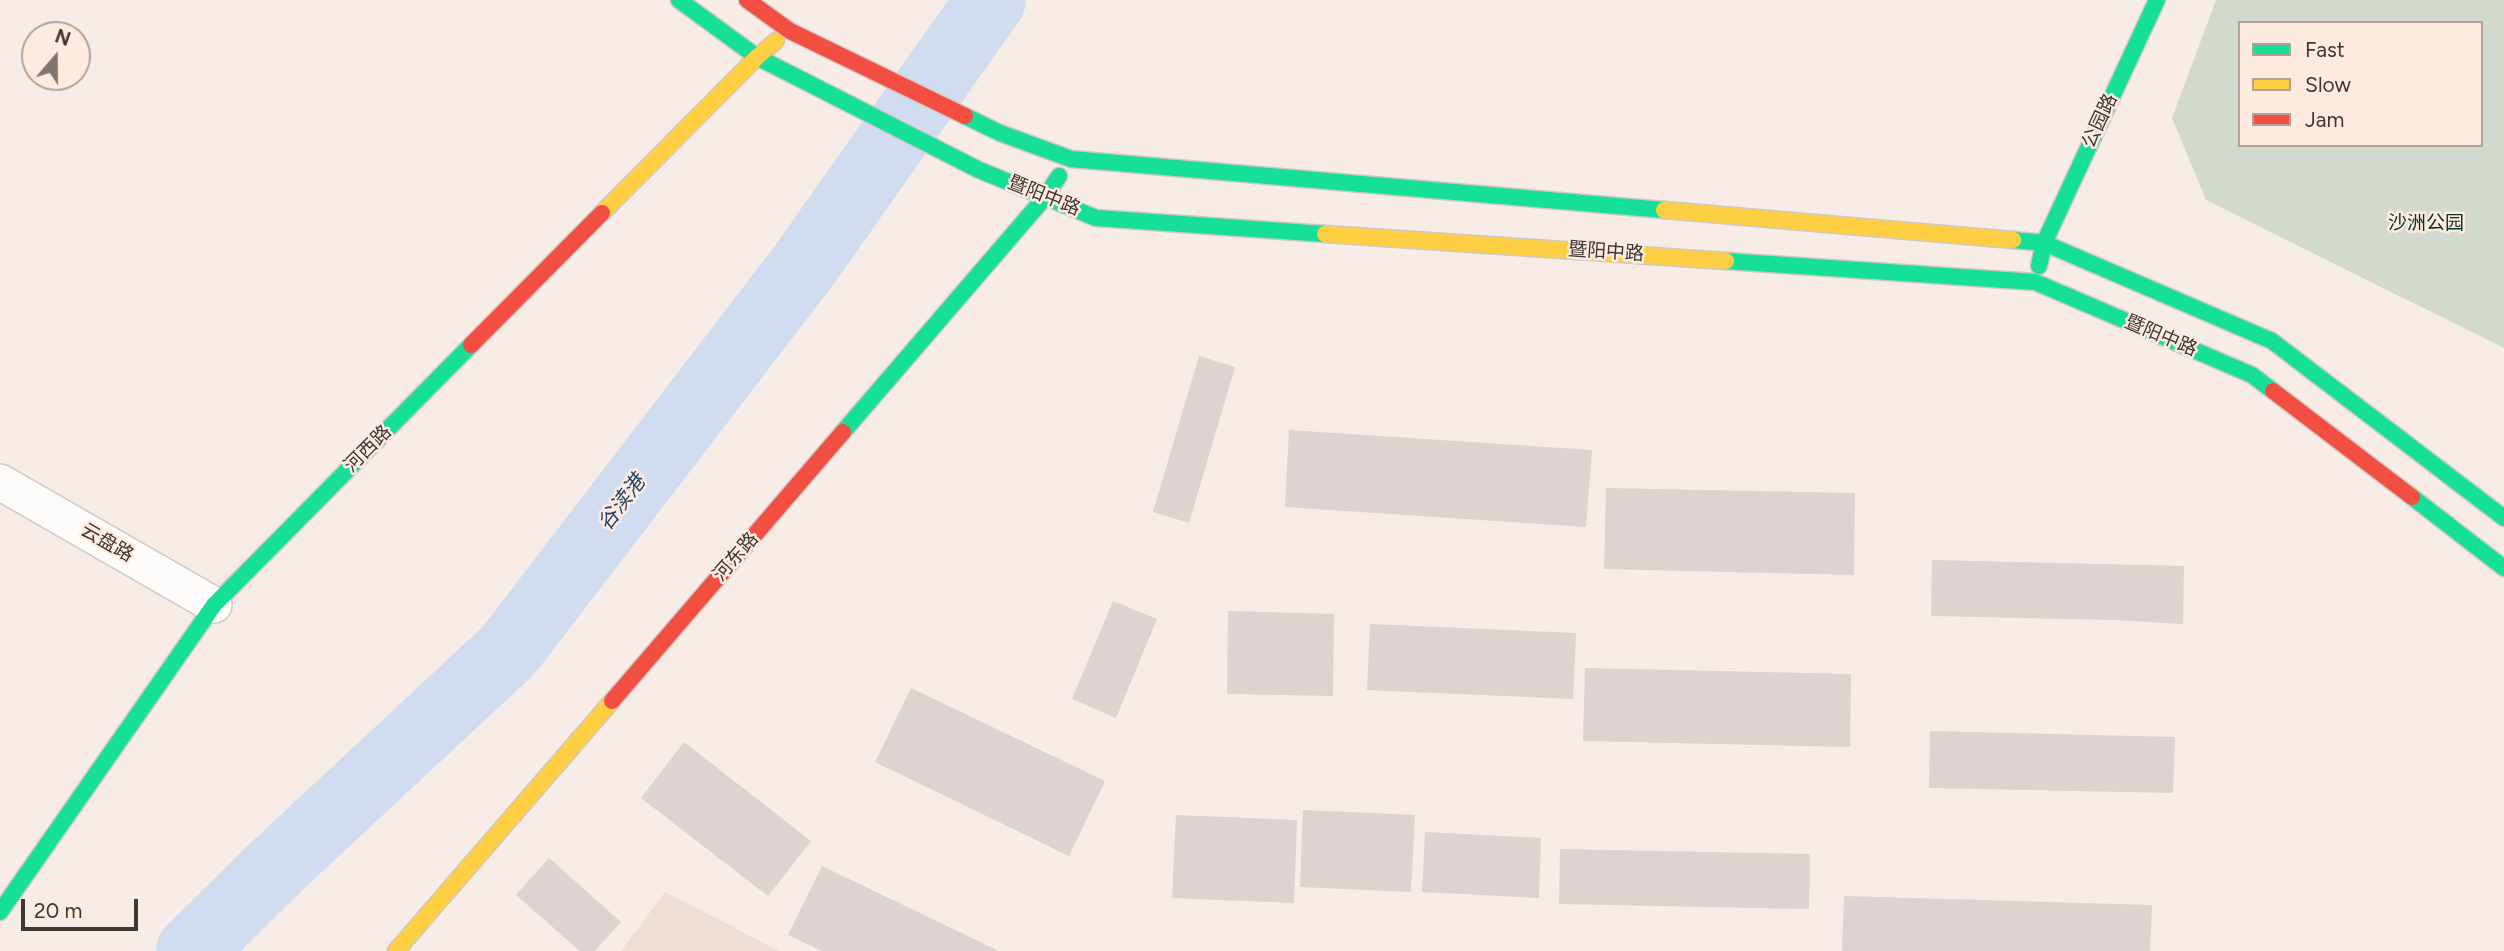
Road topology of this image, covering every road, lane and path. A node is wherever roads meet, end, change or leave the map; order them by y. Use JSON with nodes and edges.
{"nodes":[{"id":1,"x":679,"y":0,"type":"edge"},
{"id":2,"x":747,"y":0,"type":"edge"},
{"id":3,"x":2157,"y":0,"type":"edge"},
{"id":4,"x":790,"y":31,"type":"junction"},
{"id":5,"x":757,"y":57,"type":"junction"},
{"id":6,"x":1071,"y":159,"type":"junction"},
{"id":7,"x":1046,"y":196,"type":"junction"},
{"id":8,"x":2044,"y":243,"type":"junction"},
{"id":9,"x":2035,"y":282,"type":"junction"},
{"id":10,"x":0,"y":482,"type":"edge"},
{"id":11,"x":2504,"y":518,"type":"edge"},
{"id":12,"x":2504,"y":568,"type":"edge"},
{"id":13,"x":214,"y":605,"type":"junction"},
{"id":14,"x":0,"y":912,"type":"edge"},
{"id":15,"x":396,"y":951,"type":"edge"}],
"edges":[{"from":1,"to":5,"type":"main road","name":"暨阳中路"},
{"from":2,"to":4,"type":"main road","name":"暨阳中路"},
{"from":3,"to":8,"type":"main road","name":"公园路"},
{"from":4,"to":5,"type":"main road","name":"河西路"},
{"from":4,"to":6,"type":"main road","name":"暨阳中路"},
{"from":5,"to":7,"type":"main road","name":"暨阳中路"},
{"from":5,"to":13,"type":"main road","name":"河西路"},
{"from":6,"to":7,"type":"main road","name":"河东路"},
{"from":6,"to":8,"type":"main road","name":"暨阳中路"},
{"from":7,"to":9,"type":"main road","name":"暨阳中路"},
{"from":7,"to":15,"type":"main road","name":"河东路"},
{"from":8,"to":9,"type":"main road","name":"公园路"},
{"from":8,"to":11,"type":"main road","name":"暨阳中路"},
{"from":9,"to":12,"type":"main road","name":"暨阳中路"},
{"from":10,"to":13,"type":"street","name":"云盘路"},
{"from":13,"to":14,"type":"main road","name":"河西路"}]}
